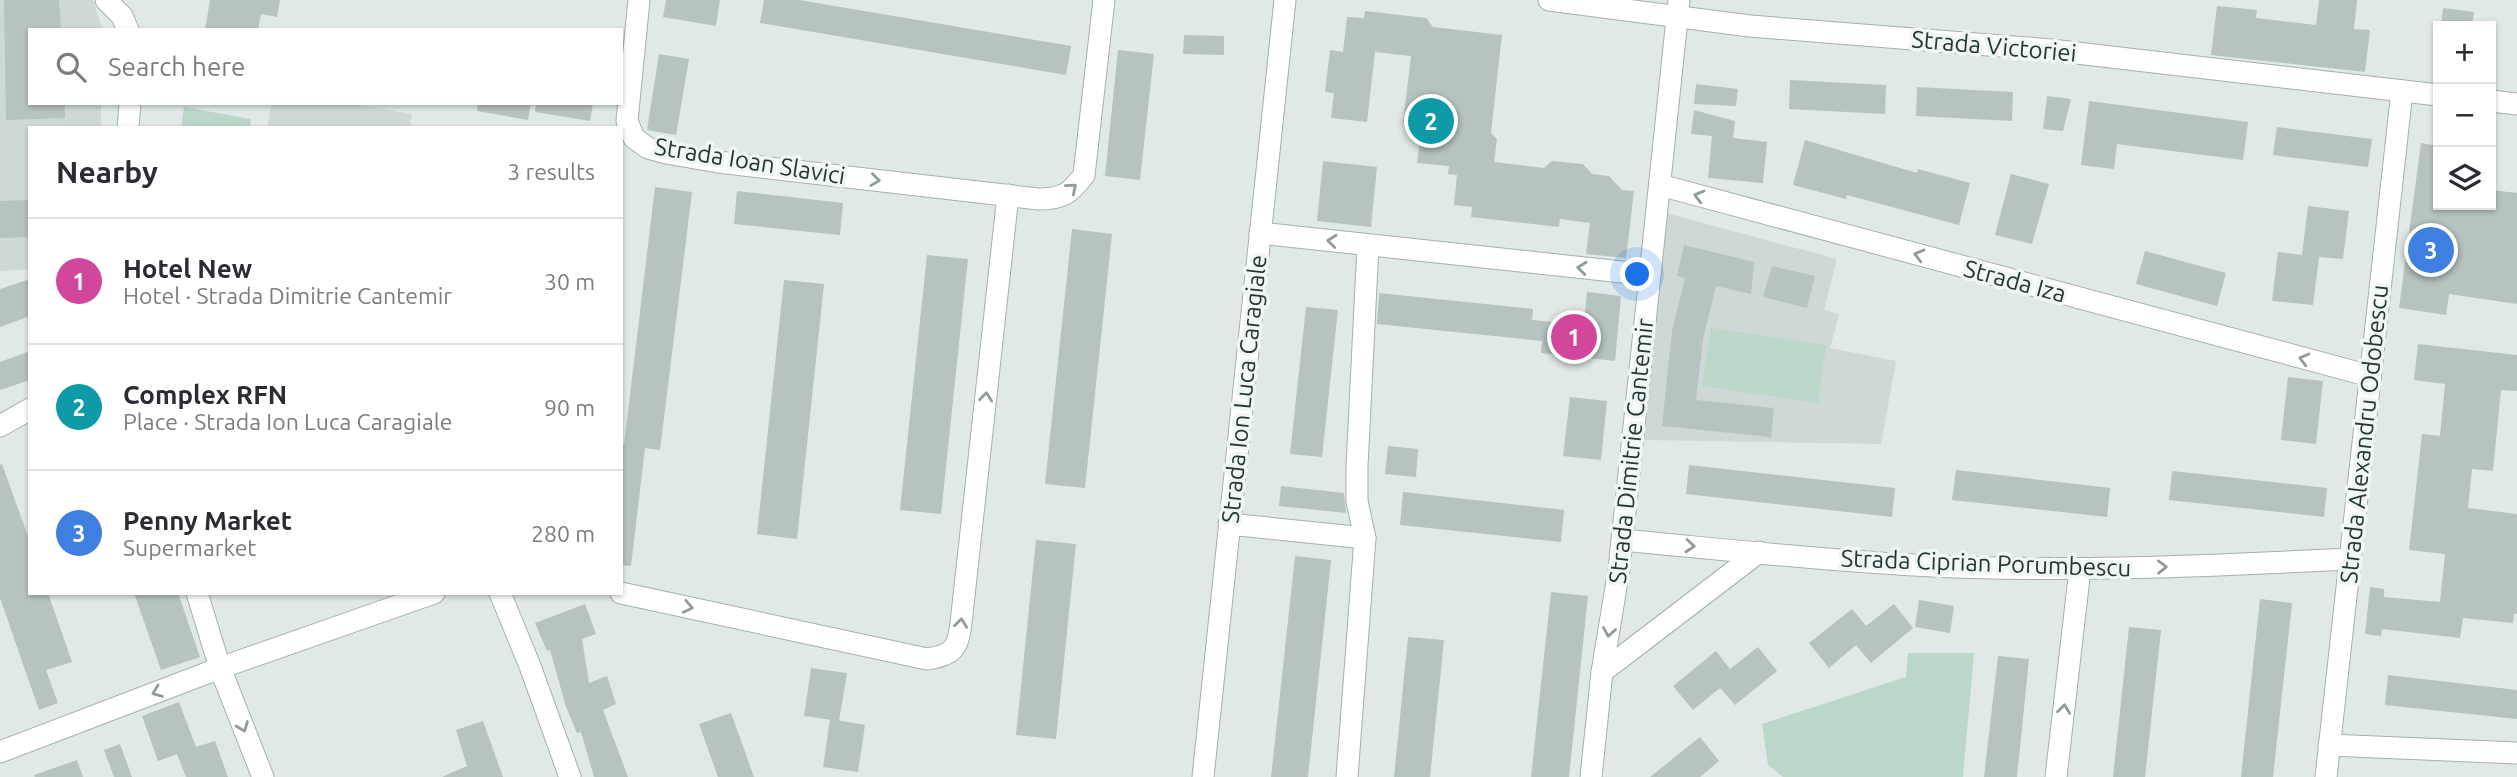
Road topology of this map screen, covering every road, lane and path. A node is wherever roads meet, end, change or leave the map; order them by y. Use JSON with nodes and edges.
{"nodes":[{"id":1,"x":106,"y":0,"type":"edge"},
{"id":2,"x":639,"y":0,"type":"edge"},
{"id":3,"x":1104,"y":0,"type":"edge"},
{"id":4,"x":1284,"y":0,"type":"edge"},
{"id":5,"x":1549,"y":0,"type":"edge"},
{"id":6,"x":1678,"y":8,"type":"edge"},
{"id":7,"x":127,"y":28,"type":"edge"},
{"id":8,"x":2402,"y":91,"type":"junction"},
{"id":9,"x":2433,"y":94,"type":"edge"},
{"id":10,"x":2496,"y":102,"type":"edge"},
{"id":11,"x":2517,"y":104,"type":"edge"},
{"id":12,"x":130,"y":105,"type":"edge"},
{"id":13,"x":128,"y":126,"type":"edge"},
{"id":14,"x":1660,"y":185,"type":"junction"},
{"id":15,"x":1008,"y":195,"type":"junction"},
{"id":16,"x":1260,"y":233,"type":"junction"},
{"id":17,"x":1368,"y":245,"type":"junction"},
{"id":18,"x":1650,"y":275,"type":"junction"},
{"id":19,"x":2370,"y":376,"type":"junction"},
{"id":20,"x":28,"y":411,"type":"edge"},
{"id":21,"x":0,"y":426,"type":"edge"},
{"id":22,"x":1229,"y":524,"type":"junction"},
{"id":23,"x":1365,"y":538,"type":"junction"},
{"id":24,"x":1622,"y":540,"type":"junction"},
{"id":25,"x":1759,"y":552,"type":"junction"},
{"id":26,"x":2350,"y":559,"type":"junction"},
{"id":27,"x":2080,"y":569,"type":"junction"},
{"id":28,"x":623,"y":593,"type":"edge"},
{"id":29,"x":198,"y":595,"type":"edge"},
{"id":30,"x":428,"y":595,"type":"edge"},
{"id":31,"x":501,"y":595,"type":"edge"},
{"id":32,"x":220,"y":668,"type":"junction"},
{"id":33,"x":1602,"y":672,"type":"junction"},
{"id":34,"x":2329,"y":745,"type":"junction"},
{"id":35,"x":0,"y":752,"type":"edge"},
{"id":36,"x":2517,"y":753,"type":"edge"},
{"id":37,"x":263,"y":777,"type":"edge"},
{"id":38,"x":570,"y":777,"type":"edge"},
{"id":39,"x":1202,"y":777,"type":"edge"},
{"id":40,"x":1346,"y":777,"type":"edge"},
{"id":41,"x":1591,"y":777,"type":"edge"},
{"id":42,"x":2056,"y":777,"type":"edge"},
{"id":43,"x":2326,"y":777,"type":"edge"}],
"edges":[{"from":1,"to":7,"type":"street"},
{"from":2,"to":15,"type":"street","name":"Strada Ioan Slavici","one_way":true},
{"from":15,"to":3,"type":"street","name":"Strada Ioan Slavici","one_way":true},
{"from":4,"to":16,"type":"street","name":"Strada Ion Luca Caragiale"},
{"from":5,"to":6,"type":"street","name":"Strada Victoriei"},
{"from":6,"to":8,"type":"street","name":"Strada Victoriei"},
{"from":6,"to":14,"type":"street","name":"Strada Dimitrie Cantemir"},
{"from":8,"to":9,"type":"street","name":"Strada Victoriei"},
{"from":8,"to":19,"type":"street","name":"Strada Alexandru Odobescu"},
{"from":10,"to":11,"type":"street"},
{"from":12,"to":13,"type":"street"},
{"from":14,"to":18,"type":"street","name":"Strada Dimitrie Cantemir"},
{"from":19,"to":14,"type":"street","name":"Strada Iza","one_way":true},
{"from":28,"to":15,"type":"street","one_way":true},
{"from":17,"to":16,"type":"street","one_way":true},
{"from":16,"to":22,"type":"street","name":"Strada Ion Luca Caragiale"},
{"from":18,"to":17,"type":"street","one_way":true},
{"from":17,"to":23,"type":"street"},
{"from":18,"to":24,"type":"street","name":"Strada Dimitrie Cantemir"},
{"from":19,"to":26,"type":"street","name":"Strada Alexandru Odobescu"},
{"from":20,"to":21,"type":"street"},
{"from":22,"to":23,"type":"street"},
{"from":22,"to":39,"type":"street","name":"Strada Ion Luca Caragiale"},
{"from":23,"to":40,"type":"street"},
{"from":24,"to":25,"type":"street","name":"Strada Ciprian Porumbescu","one_way":true},
{"from":24,"to":33,"type":"street","name":"Strada Dimitrie Cantemir","one_way":true},
{"from":25,"to":27,"type":"street","name":"Strada Ciprian Porumbescu"},
{"from":25,"to":33,"type":"street"},
{"from":27,"to":26,"type":"street","name":"Strada Ciprian Porumbescu","one_way":true},
{"from":26,"to":34,"type":"street","name":"Strada Alexandru Odobescu"},
{"from":42,"to":27,"type":"street","one_way":true},
{"from":29,"to":32,"type":"street"},
{"from":30,"to":32,"type":"street"},
{"from":31,"to":38,"type":"street"},
{"from":32,"to":35,"type":"street","one_way":true},
{"from":32,"to":37,"type":"street","one_way":true},
{"from":33,"to":41,"type":"street","name":"Strada Dimitrie Cantemir"},
{"from":34,"to":36,"type":"street"},
{"from":34,"to":43,"type":"street","name":"Strada Alexandru Odobescu"}]}
